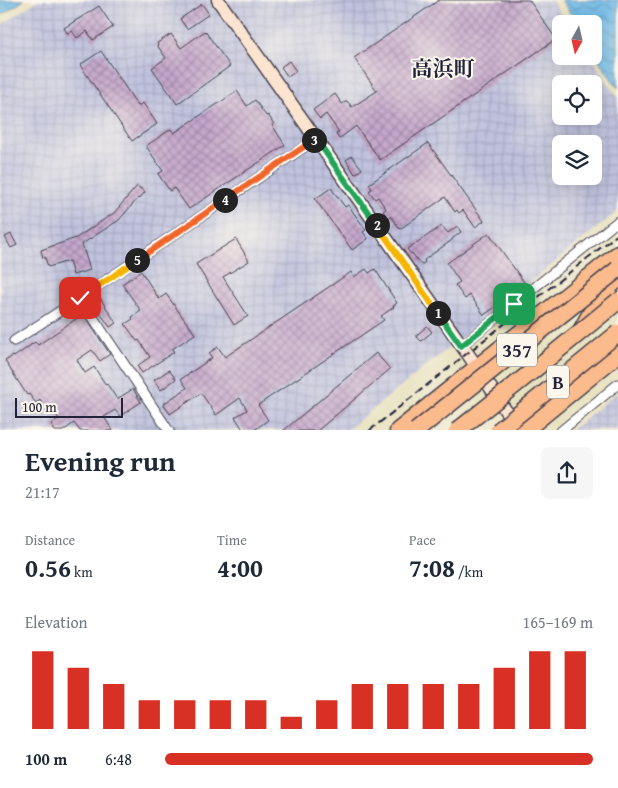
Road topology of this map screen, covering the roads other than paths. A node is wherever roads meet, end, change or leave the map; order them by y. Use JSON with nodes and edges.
{"nodes":[{"id":1,"x":218,"y":0,"type":"edge"},
{"id":2,"x":316,"y":139,"type":"junction"},
{"id":3,"x":618,"y":221,"type":"edge"},
{"id":4,"x":618,"y":254,"type":"edge"},
{"id":5,"x":618,"y":269,"type":"edge"},
{"id":6,"x":618,"y":279,"type":"edge"},
{"id":7,"x":80,"y":298,"type":"junction"},
{"id":8,"x":618,"y":301,"type":"edge"},
{"id":9,"x":581,"y":331,"type":"junction"},
{"id":10,"x":618,"y":333,"type":"edge"},
{"id":11,"x":14,"y":341,"type":"dead end"},
{"id":12,"x":461,"y":346,"type":"junction"},
{"id":13,"x":618,"y":354,"type":"edge"},
{"id":14,"x":618,"y":366,"type":"edge"},
{"id":15,"x":476,"y":367,"type":"junction"},
{"id":16,"x":618,"y":384,"type":"edge"},
{"id":17,"x":169,"y":430,"type":"edge"},
{"id":18,"x":398,"y":430,"type":"edge"},
{"id":19,"x":416,"y":430,"type":"edge"},
{"id":20,"x":457,"y":430,"type":"edge"},
{"id":21,"x":498,"y":430,"type":"edge"},
{"id":22,"x":520,"y":430,"type":"edge"},
{"id":23,"x":524,"y":430,"type":"edge"},
{"id":24,"x":538,"y":430,"type":"edge"},
{"id":25,"x":561,"y":430,"type":"edge"}],
"edges":[{"from":1,"to":2,"type":"street"},
{"from":2,"to":7,"type":"street"},
{"from":2,"to":12,"type":"street"},
{"from":3,"to":12,"type":"street"},
{"from":4,"to":15,"type":"highway","number":"357"},
{"from":5,"to":19,"type":"highway","number":"357","bridge":true},
{"from":6,"to":9,"type":"highway"},
{"from":7,"to":11,"type":"street"},
{"from":7,"to":17,"type":"street"},
{"from":8,"to":9,"type":"highway","number":"B","bridge":true},
{"from":9,"to":20,"type":"highway","number":"B","bridge":true},
{"from":10,"to":21,"type":"highway","number":"B","bridge":true},
{"from":12,"to":15,"type":"street"},
{"from":13,"to":23,"type":"highway"},
{"from":14,"to":24,"type":"highway"},
{"from":15,"to":18,"type":"highway","number":"357"},
{"from":15,"to":22,"type":"street"},
{"from":16,"to":25,"type":"street"}]}
